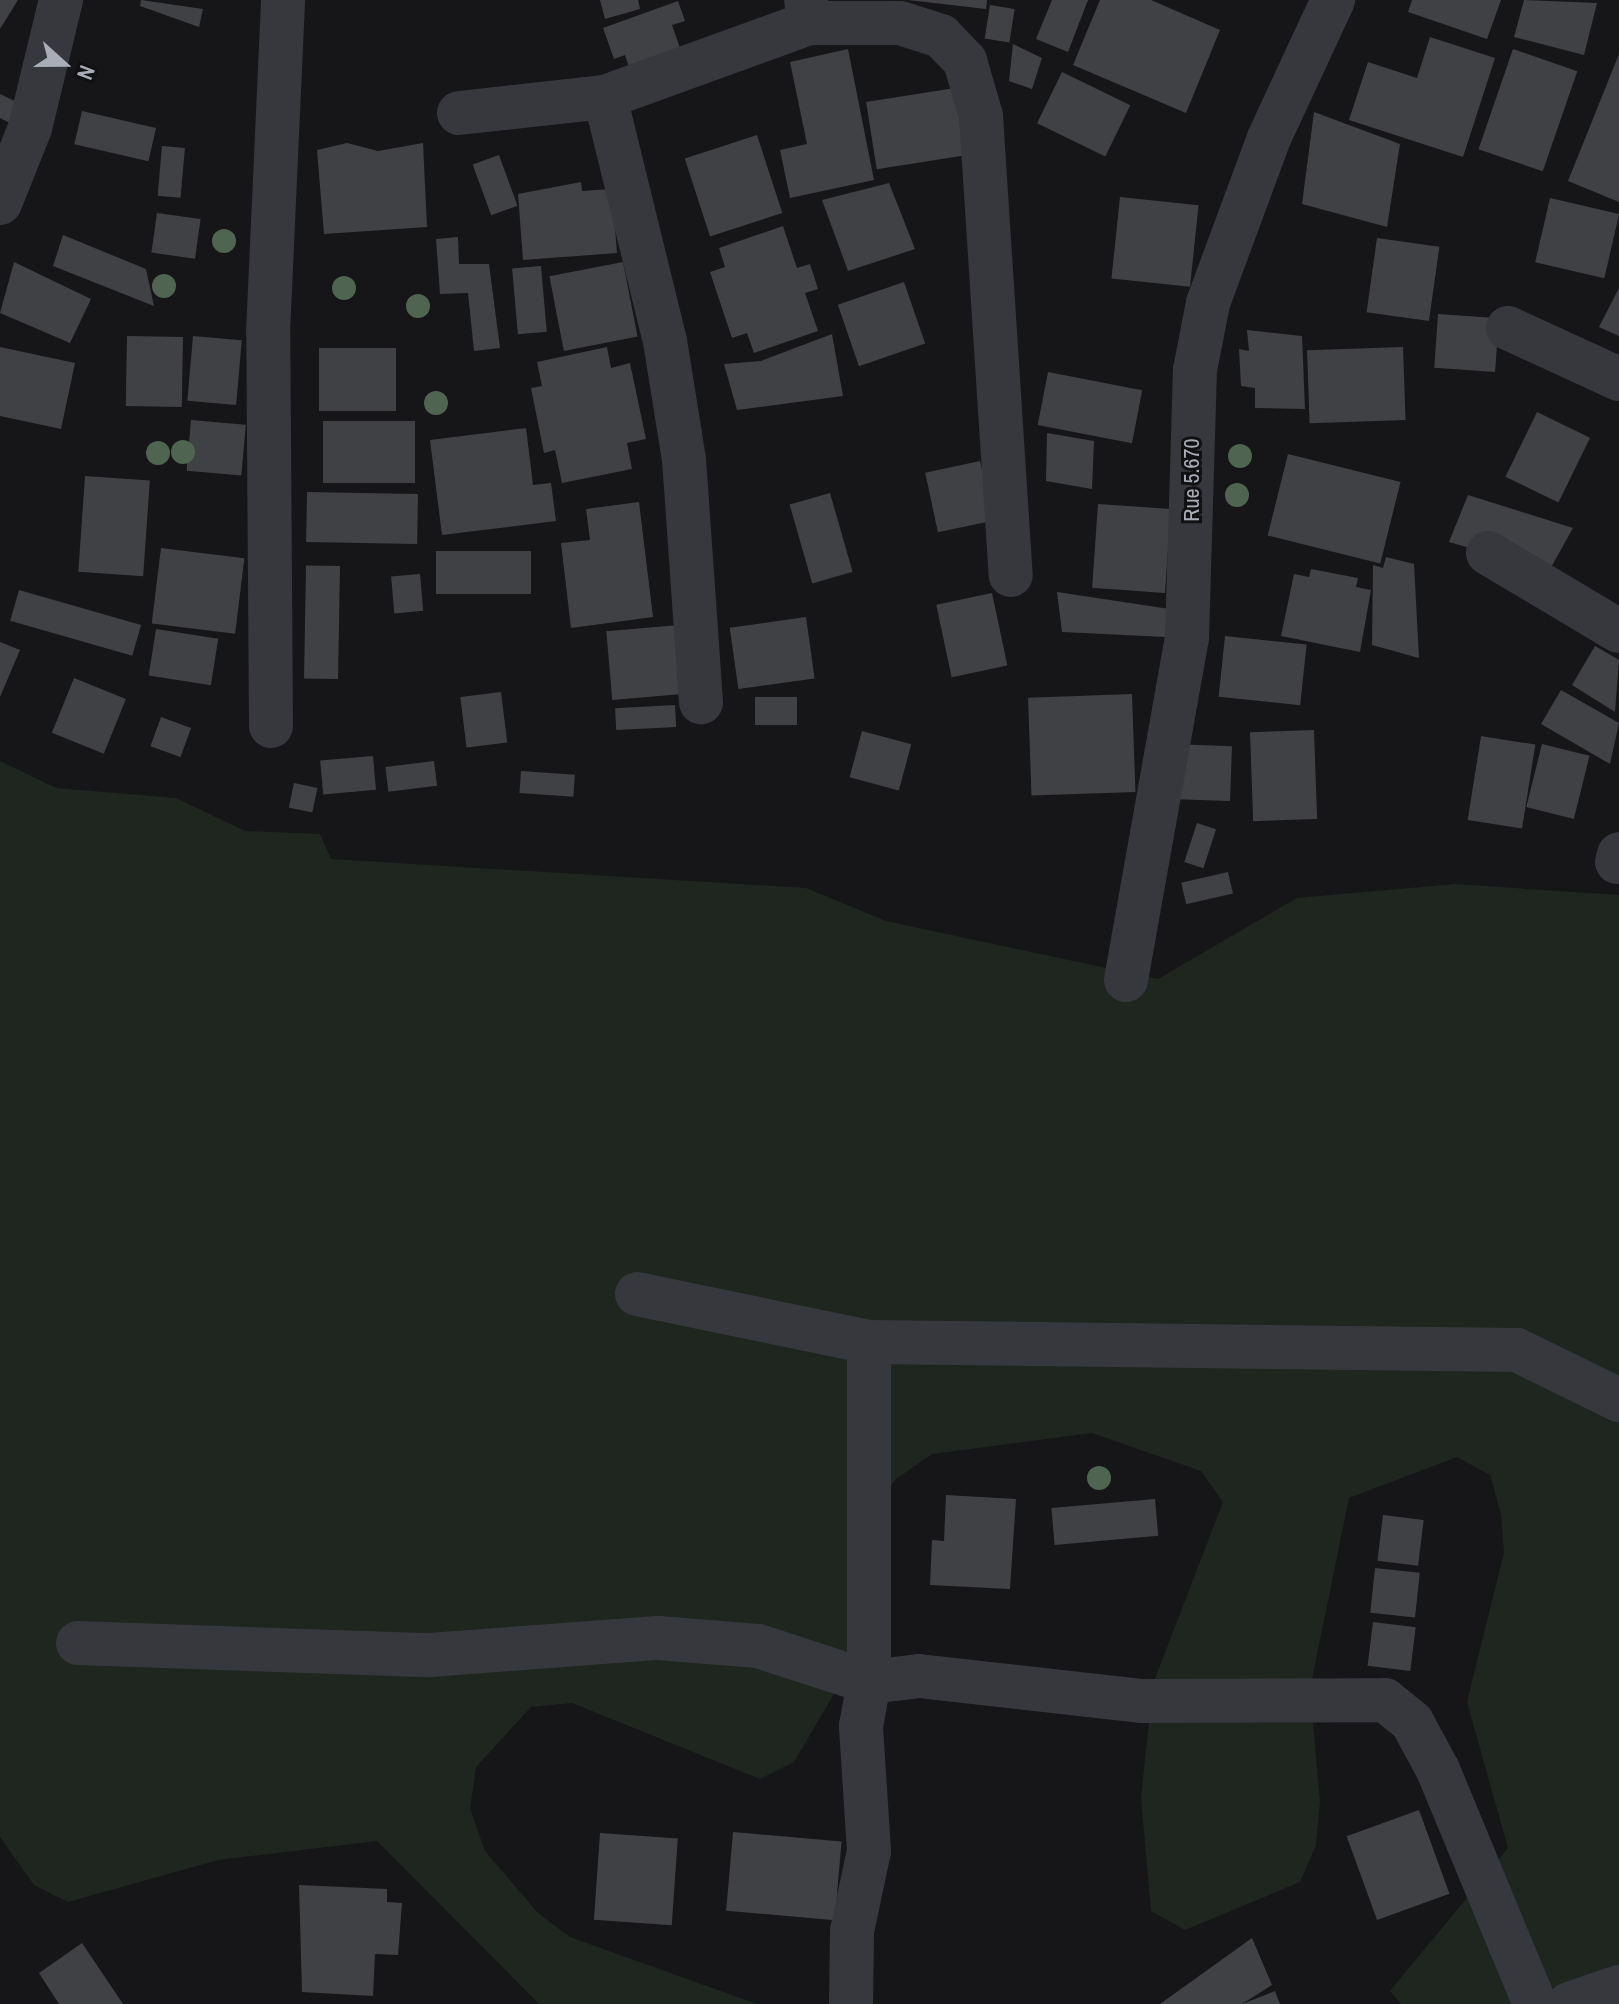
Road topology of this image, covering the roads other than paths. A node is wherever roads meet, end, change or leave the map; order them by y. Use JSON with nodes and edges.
{"nodes":[{"id":1,"x":61,"y":0,"type":"edge"},
{"id":2,"x":283,"y":0,"type":"edge"},
{"id":3,"x":1333,"y":0,"type":"edge"},
{"id":4,"x":808,"y":12,"type":"edge"},
{"id":5,"x":605,"y":97,"type":"junction"},
{"id":6,"x":459,"y":113,"type":"dead end"},
{"id":7,"x":0,"y":203,"type":"edge"},
{"id":8,"x":1508,"y":328,"type":"dead end"},
{"id":9,"x":1619,"y":379,"type":"edge"},
{"id":10,"x":1488,"y":553,"type":"dead end"},
{"id":11,"x":1011,"y":575,"type":"dead end"},
{"id":12,"x":1619,"y":631,"type":"edge"},
{"id":13,"x":701,"y":702,"type":"dead end"},
{"id":14,"x":271,"y":726,"type":"dead end"},
{"id":15,"x":1126,"y":980,"type":"dead end"},
{"id":16,"x":637,"y":1294,"type":"dead end"},
{"id":17,"x":869,"y":1342,"type":"junction"},
{"id":18,"x":1619,"y":1400,"type":"edge"},
{"id":19,"x":78,"y":1643,"type":"dead end"},
{"id":20,"x":869,"y":1682,"type":"junction"},
{"id":21,"x":1619,"y":1987,"type":"edge"},
{"id":22,"x":851,"y":2004,"type":"edge"},
{"id":23,"x":1535,"y":2004,"type":"edge"},
{"id":24,"x":1569,"y":2004,"type":"edge"}],
"edges":[{"from":1,"to":7,"type":"street"},
{"from":2,"to":14,"type":"street"},
{"from":3,"to":15,"type":"street","name":"Rue 5.670"},
{"from":4,"to":5,"type":"street"},
{"from":4,"to":11,"type":"street"},
{"from":5,"to":6,"type":"street"},
{"from":5,"to":13,"type":"street"},
{"from":8,"to":9,"type":"street"},
{"from":10,"to":12,"type":"street"},
{"from":16,"to":17,"type":"street"},
{"from":17,"to":18,"type":"street"},
{"from":17,"to":20,"type":"street"},
{"from":19,"to":20,"type":"street"},
{"from":20,"to":22,"type":"street"},
{"from":20,"to":23,"type":"street"},
{"from":21,"to":24,"type":"street"}]}
